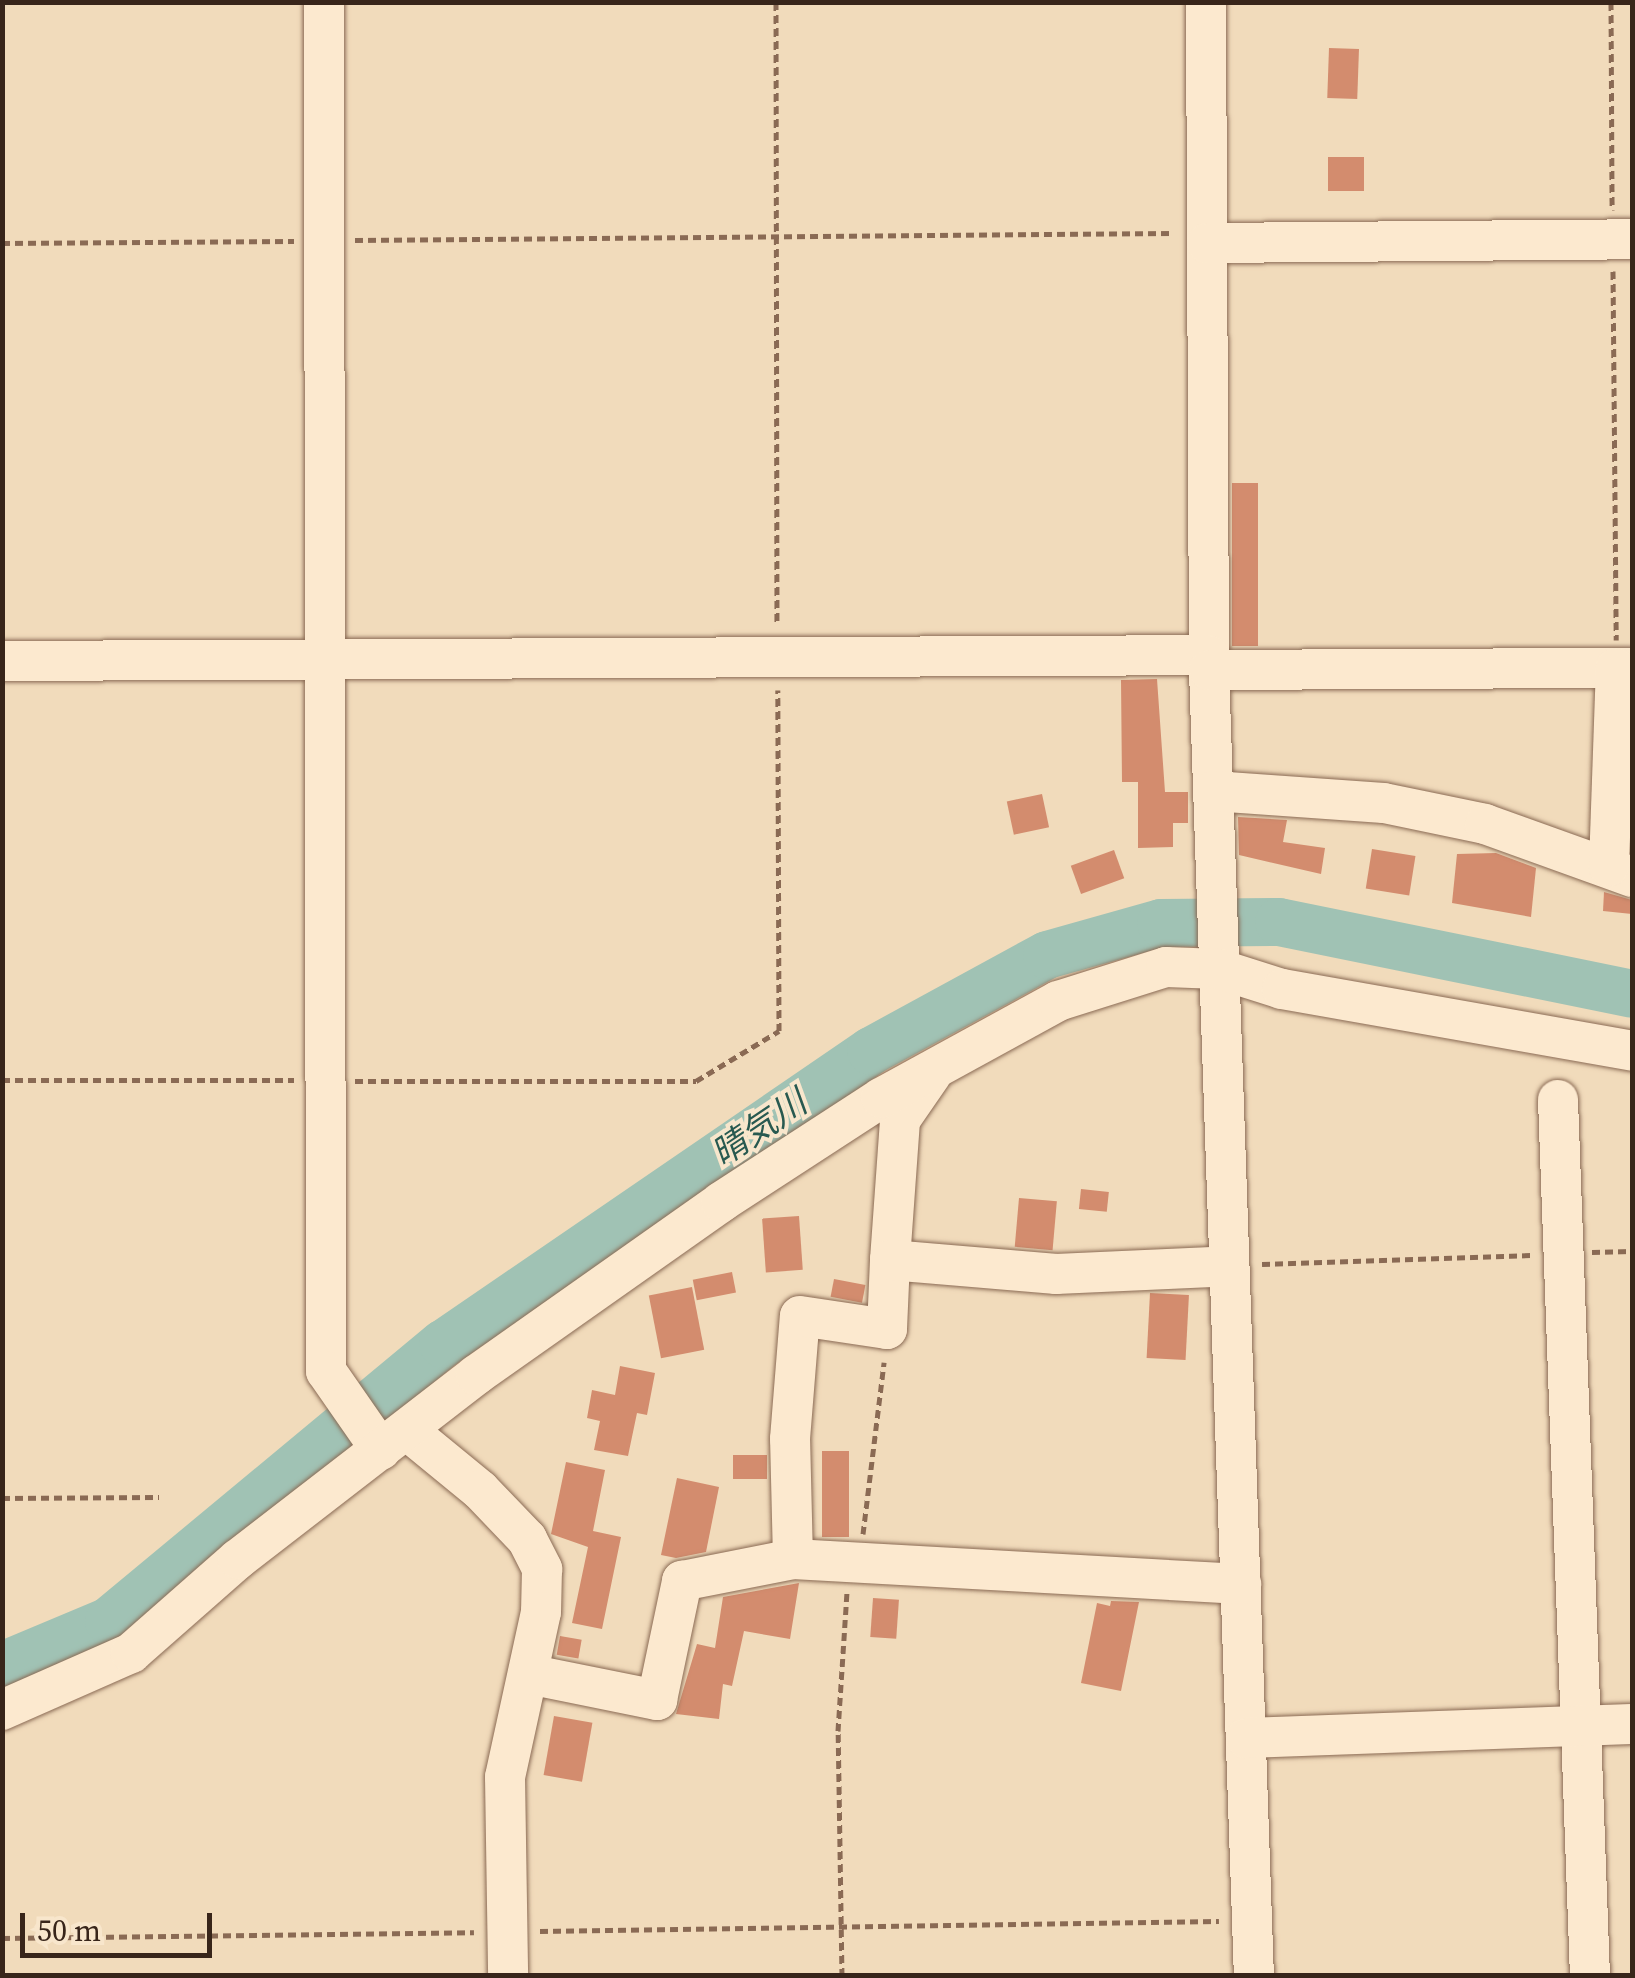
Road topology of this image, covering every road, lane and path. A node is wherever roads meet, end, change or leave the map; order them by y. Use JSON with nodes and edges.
{"nodes":[{"id":1,"x":324,"y":2,"type":"edge"},
{"id":2,"x":776,"y":2,"type":"edge"},
{"id":3,"x":1206,"y":2,"type":"edge"},
{"id":4,"x":1610,"y":2,"type":"edge"},
{"id":5,"x":776,"y":237,"type":"junction"},
{"id":6,"x":1622,"y":239,"type":"edge"},
{"id":7,"x":324,"y":240,"type":"junction"},
{"id":8,"x":2,"y":243,"type":"edge"},
{"id":9,"x":1207,"y":243,"type":"junction"},
{"id":10,"x":778,"y":657,"type":"junction"},
{"id":11,"x":325,"y":660,"type":"junction"},
{"id":12,"x":2,"y":661,"type":"edge"},
{"id":13,"x":1209,"y":663,"type":"junction"},
{"id":14,"x":1624,"y":668,"type":"edge"},
{"id":15,"x":1213,"y":791,"type":"junction"},
{"id":16,"x":1621,"y":872,"type":"edge"},
{"id":17,"x":1219,"y":969,"type":"junction"},
{"id":18,"x":1632,"y":1052,"type":"edge"},
{"id":19,"x":939,"y":1065,"type":"junction"},
{"id":20,"x":2,"y":1080,"type":"edge"},
{"id":21,"x":326,"y":1080,"type":"junction"},
{"id":22,"x":1558,"y":1100,"type":"dead end"},
{"id":23,"x":1632,"y":1251,"type":"edge"},
{"id":24,"x":1564,"y":1254,"type":"junction"},
{"id":25,"x":890,"y":1260,"type":"junction"},
{"id":26,"x":1230,"y":1266,"type":"junction"},
{"id":27,"x":888,"y":1329,"type":"junction"},
{"id":28,"x":387,"y":1440,"type":"junction"},
{"id":29,"x":159,"y":1497,"type":"dead end"},
{"id":30,"x":2,"y":1498,"type":"edge"},
{"id":31,"x":793,"y":1559,"type":"junction"},
{"id":32,"x":860,"y":1561,"type":"junction"},
{"id":33,"x":1241,"y":1584,"type":"junction"},
{"id":34,"x":528,"y":1674,"type":"junction"},
{"id":35,"x":2,"y":1710,"type":"edge"},
{"id":36,"x":1632,"y":1724,"type":"edge"},
{"id":37,"x":1581,"y":1726,"type":"junction"},
{"id":38,"x":1246,"y":1738,"type":"junction"},
{"id":39,"x":1252,"y":1921,"type":"junction"},
{"id":40,"x":842,"y":1927,"type":"junction"},
{"id":41,"x":507,"y":1931,"type":"junction"},
{"id":42,"x":2,"y":1938,"type":"edge"},
{"id":43,"x":508,"y":1976,"type":"edge"},
{"id":44,"x":842,"y":1976,"type":"edge"},
{"id":45,"x":1254,"y":1976,"type":"edge"},
{"id":46,"x":1590,"y":1976,"type":"edge"}],
"edges":[{"from":1,"to":7,"type":"street"},
{"from":2,"to":5,"type":"path"},
{"from":3,"to":9,"type":"street"},
{"from":4,"to":6,"type":"path"},
{"from":5,"to":7,"type":"path"},
{"from":5,"to":9,"type":"path"},
{"from":5,"to":10,"type":"path"},
{"from":6,"to":9,"type":"street"},
{"from":6,"to":14,"type":"path"},
{"from":7,"to":8,"type":"path"},
{"from":7,"to":11,"type":"street"},
{"from":9,"to":13,"type":"street"},
{"from":10,"to":11,"type":"street"},
{"from":10,"to":13,"type":"street"},
{"from":10,"to":21,"type":"path"},
{"from":11,"to":12,"type":"street"},
{"from":11,"to":21,"type":"street"},
{"from":13,"to":14,"type":"street"},
{"from":13,"to":15,"type":"street"},
{"from":14,"to":16,"type":"street"},
{"from":15,"to":16,"type":"street"},
{"from":15,"to":17,"type":"street"},
{"from":17,"to":18,"type":"street"},
{"from":17,"to":19,"type":"street"},
{"from":17,"to":26,"type":"street"},
{"from":19,"to":25,"type":"street"},
{"from":19,"to":28,"type":"street"},
{"from":20,"to":21,"type":"path"},
{"from":21,"to":28,"type":"street"},
{"from":22,"to":24,"type":"street"},
{"from":23,"to":24,"type":"path"},
{"from":24,"to":26,"type":"path"},
{"from":24,"to":37,"type":"street"},
{"from":25,"to":26,"type":"street"},
{"from":25,"to":27,"type":"street"},
{"from":26,"to":33,"type":"street"},
{"from":27,"to":31,"type":"street"},
{"from":27,"to":32,"type":"path"},
{"from":28,"to":34,"type":"street"},
{"from":28,"to":35,"type":"street"},
{"from":29,"to":30,"type":"path"},
{"from":31,"to":32,"type":"street"},
{"from":31,"to":34,"type":"street"},
{"from":32,"to":33,"type":"street"},
{"from":32,"to":40,"type":"path"},
{"from":33,"to":38,"type":"street"},
{"from":34,"to":41,"type":"street"},
{"from":36,"to":37,"type":"street"},
{"from":37,"to":38,"type":"street"},
{"from":37,"to":46,"type":"street"},
{"from":38,"to":39,"type":"street"},
{"from":39,"to":40,"type":"path"},
{"from":39,"to":45,"type":"street"},
{"from":40,"to":41,"type":"path"},
{"from":40,"to":44,"type":"path"},
{"from":41,"to":42,"type":"path"},
{"from":41,"to":43,"type":"street"}]}
